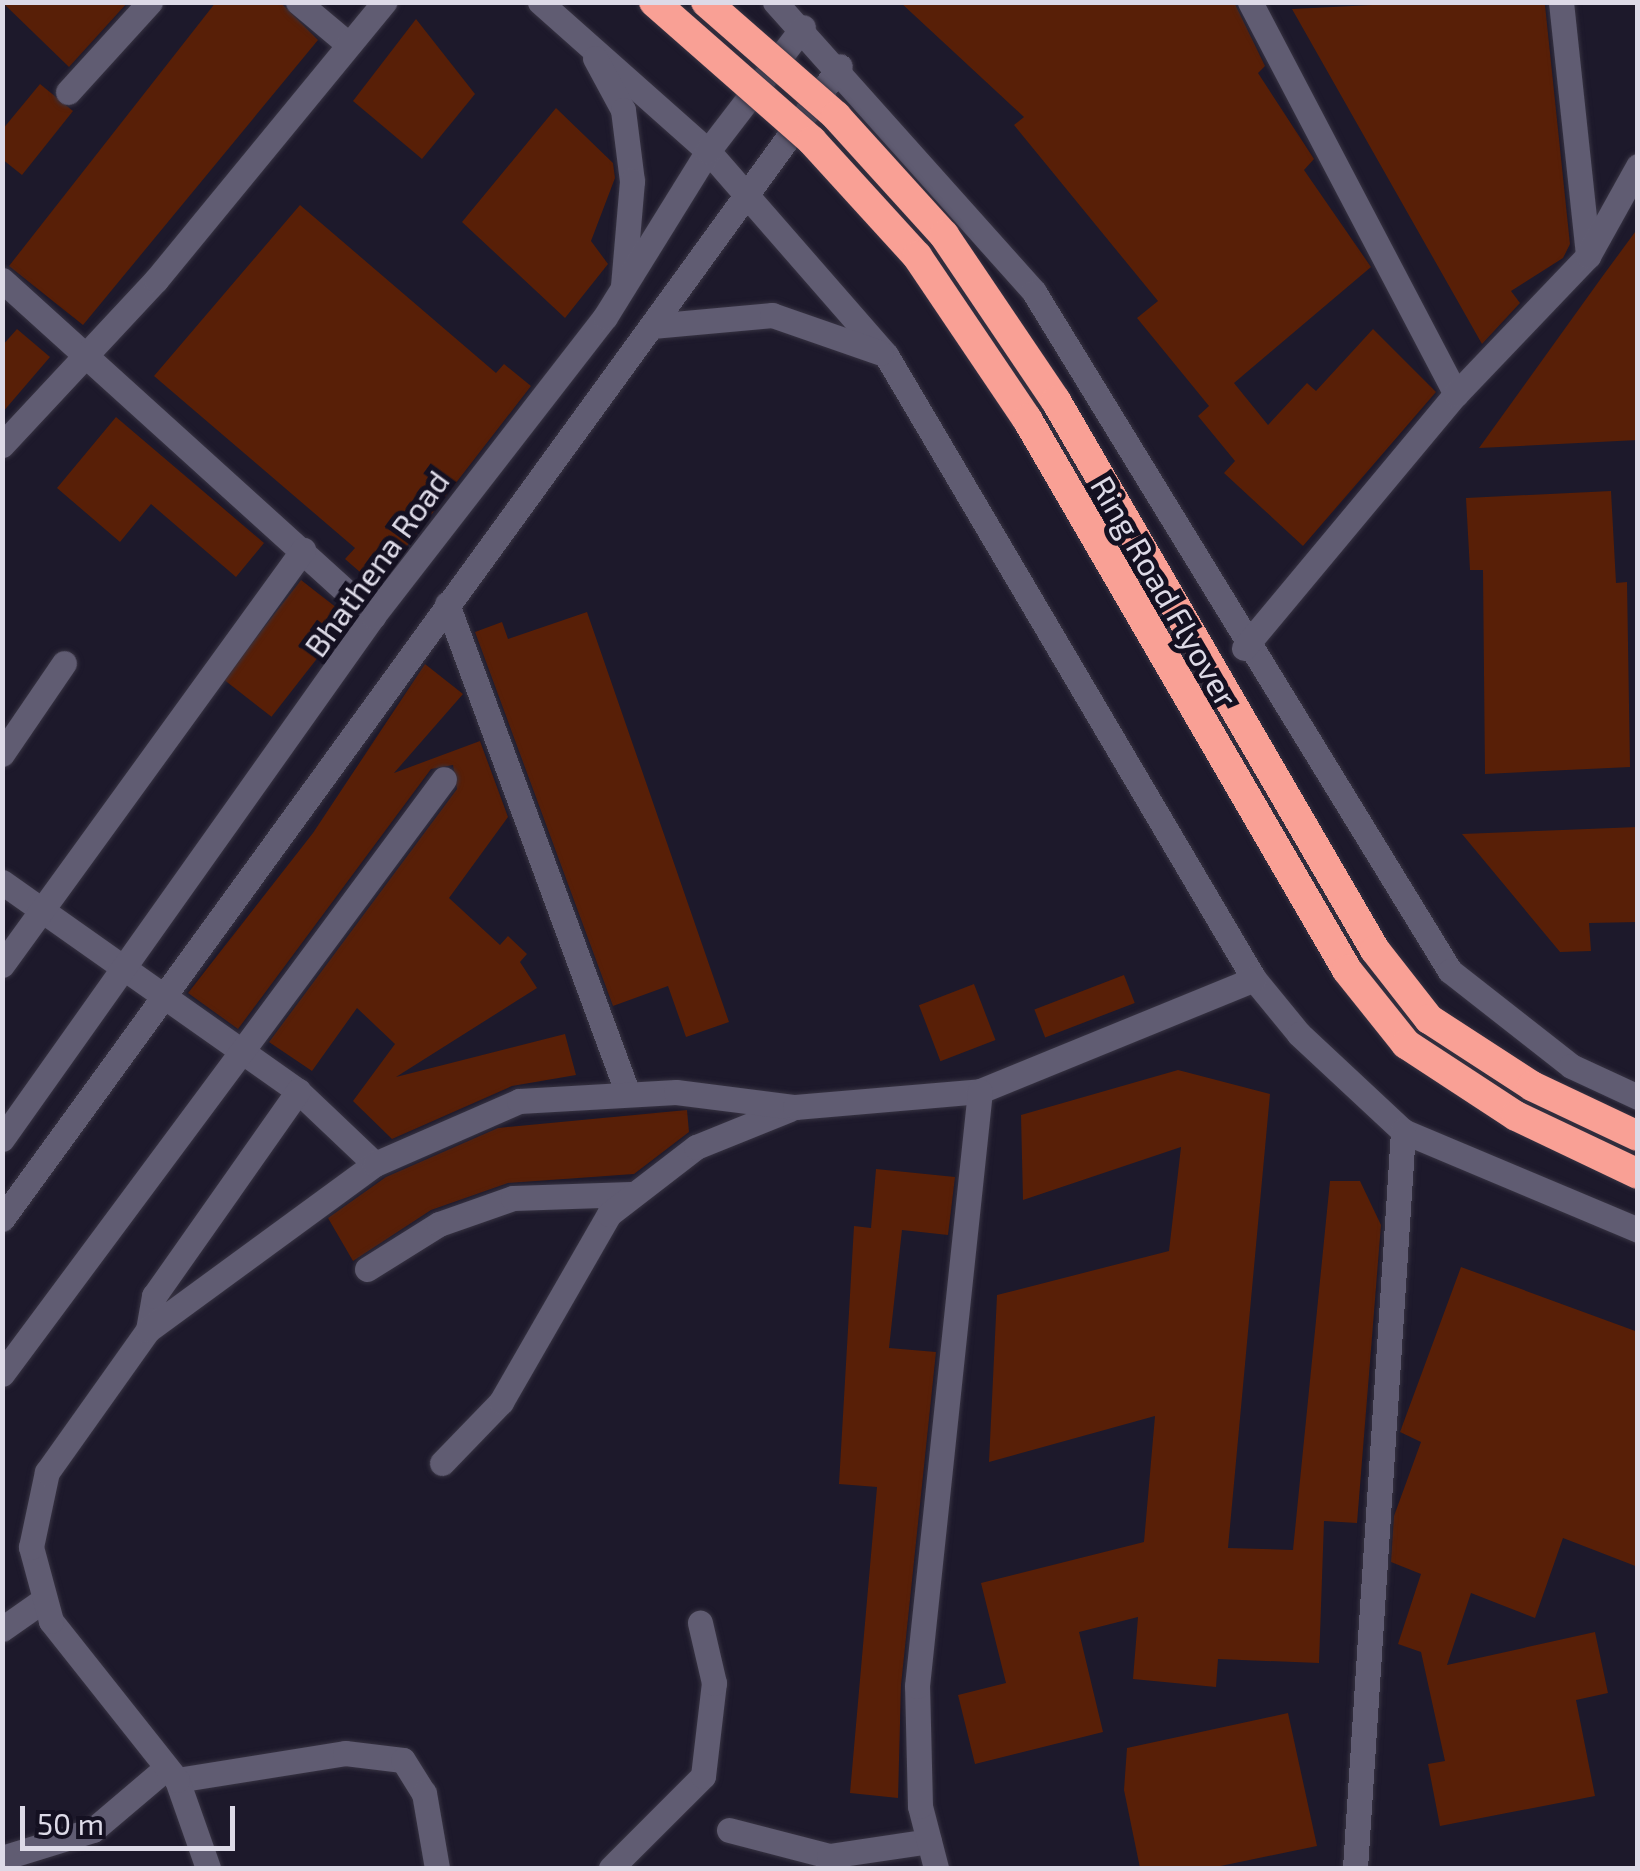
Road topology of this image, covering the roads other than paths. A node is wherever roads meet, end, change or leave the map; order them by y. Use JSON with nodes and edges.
{"nodes":[{"id":1,"x":150,"y":2,"type":"edge"},
{"id":2,"x":298,"y":2,"type":"edge"},
{"id":3,"x":384,"y":2,"type":"edge"},
{"id":4,"x":540,"y":2,"type":"edge"},
{"id":5,"x":654,"y":2,"type":"edge"},
{"id":6,"x":706,"y":2,"type":"edge"},
{"id":7,"x":774,"y":2,"type":"edge"},
{"id":8,"x":1250,"y":2,"type":"edge"},
{"id":9,"x":1560,"y":2,"type":"edge"},
{"id":10,"x":803,"y":27,"type":"junction"},
{"id":11,"x":348,"y":44,"type":"junction"},
{"id":12,"x":587,"y":44,"type":"junction"},
{"id":13,"x":840,"y":66,"type":"junction"},
{"id":14,"x":68,"y":92,"type":"dead end"},
{"id":15,"x":708,"y":150,"type":"junction"},
{"id":16,"x":1638,"y":166,"type":"edge"},
{"id":17,"x":744,"y":192,"type":"junction"},
{"id":18,"x":1588,"y":256,"type":"junction"},
{"id":19,"x":2,"y":280,"type":"edge"},
{"id":20,"x":622,"y":290,"type":"junction"},
{"id":21,"x":652,"y":326,"type":"junction"},
{"id":22,"x":86,"y":349,"type":"junction"},
{"id":23,"x":886,"y":355,"type":"junction"},
{"id":24,"x":1456,"y":394,"type":"junction"},
{"id":25,"x":2,"y":445,"type":"edge"},
{"id":26,"x":303,"y":550,"type":"junction"},
{"id":27,"x":447,"y":604,"type":"junction"},
{"id":28,"x":373,"y":616,"type":"junction"},
{"id":29,"x":1244,"y":648,"type":"junction"},
{"id":30,"x":64,"y":663,"type":"dead end"},
{"id":31,"x":2,"y":754,"type":"edge"},
{"id":32,"x":444,"y":779,"type":"dead end"},
{"id":33,"x":2,"y":882,"type":"edge"},
{"id":34,"x":40,"y":910,"type":"junction"},
{"id":35,"x":2,"y":965,"type":"edge"},
{"id":36,"x":121,"y":967,"type":"junction"},
{"id":37,"x":1254,"y":980,"type":"junction"},
{"id":38,"x":161,"y":998,"type":"junction"},
{"id":39,"x":236,"y":1049,"type":"junction"},
{"id":40,"x":298,"y":1091,"type":"junction"},
{"id":41,"x":980,"y":1091,"type":"junction"},
{"id":42,"x":628,"y":1094,"type":"junction"},
{"id":43,"x":1638,"y":1097,"type":"edge"},
{"id":44,"x":795,"y":1107,"type":"junction"},
{"id":45,"x":1402,"y":1131,"type":"junction"},
{"id":46,"x":1638,"y":1136,"type":"edge"},
{"id":47,"x":2,"y":1139,"type":"edge"},
{"id":48,"x":375,"y":1164,"type":"junction"},
{"id":49,"x":1638,"y":1174,"type":"edge"},
{"id":50,"x":630,"y":1194,"type":"junction"},
{"id":51,"x":2,"y":1219,"type":"edge"},
{"id":52,"x":1638,"y":1230,"type":"edge"},
{"id":53,"x":367,"y":1269,"type":"dead end"},
{"id":54,"x":148,"y":1330,"type":"junction"},
{"id":55,"x":2,"y":1374,"type":"edge"},
{"id":56,"x":442,"y":1463,"type":"dead end"},
{"id":57,"x":42,"y":1602,"type":"junction"},
{"id":58,"x":700,"y":1623,"type":"dead end"},
{"id":59,"x":2,"y":1629,"type":"edge"},
{"id":60,"x":172,"y":1774,"type":"junction"},
{"id":61,"x":729,"y":1830,"type":"dead end"},
{"id":62,"x":929,"y":1842,"type":"junction"},
{"id":63,"x":2,"y":1858,"type":"edge"},
{"id":64,"x":208,"y":1868,"type":"edge"},
{"id":65,"x":437,"y":1868,"type":"edge"},
{"id":66,"x":611,"y":1868,"type":"edge"},
{"id":67,"x":936,"y":1868,"type":"edge"},
{"id":68,"x":1355,"y":1868,"type":"edge"}],
"edges":[{"from":1,"to":14,"type":"street"},
{"from":2,"to":11,"type":"street"},
{"from":3,"to":11,"type":"street"},
{"from":4,"to":12,"type":"street"},
{"from":5,"to":49,"type":"highway","name":"Ring Road Flyover","bridge":true},
{"from":6,"to":46,"type":"highway","name":"Ring Road Flyover","bridge":true},
{"from":7,"to":10,"type":"street"},
{"from":8,"to":24,"type":"street"},
{"from":9,"to":18,"type":"street"},
{"from":10,"to":13,"type":"street"},
{"from":10,"to":15,"type":"street","name":"Bhathena Road"},
{"from":11,"to":22,"type":"street"},
{"from":12,"to":15,"type":"street"},
{"from":12,"to":20,"type":"street"},
{"from":13,"to":17,"type":"street"},
{"from":13,"to":29,"type":"street"},
{"from":15,"to":17,"type":"street"},
{"from":15,"to":20,"type":"street","name":"Bhathena Road"},
{"from":16,"to":18,"type":"street"},
{"from":17,"to":21,"type":"street"},
{"from":17,"to":23,"type":"street"},
{"from":18,"to":24,"type":"street"},
{"from":19,"to":22,"type":"street"},
{"from":20,"to":28,"type":"street","name":"Bhathena Road"},
{"from":21,"to":23,"type":"street"},
{"from":21,"to":27,"type":"street"},
{"from":22,"to":25,"type":"street"},
{"from":22,"to":26,"type":"street"},
{"from":23,"to":37,"type":"street"},
{"from":24,"to":29,"type":"street"},
{"from":26,"to":28,"type":"street"},
{"from":26,"to":34,"type":"street"},
{"from":27,"to":38,"type":"street"},
{"from":27,"to":42,"type":"street"},
{"from":28,"to":36,"type":"street","name":"Bhathena Road"},
{"from":29,"to":43,"type":"street"},
{"from":30,"to":31,"type":"street"},
{"from":32,"to":39,"type":"street"},
{"from":33,"to":34,"type":"street"},
{"from":34,"to":35,"type":"street"},
{"from":34,"to":36,"type":"street"},
{"from":36,"to":38,"type":"street"},
{"from":36,"to":47,"type":"street","name":"Bhathena Road"},
{"from":37,"to":41,"type":"street"},
{"from":37,"to":45,"type":"street"},
{"from":38,"to":39,"type":"street"},
{"from":38,"to":51,"type":"street"},
{"from":39,"to":40,"type":"street"},
{"from":39,"to":55,"type":"street"},
{"from":40,"to":48,"type":"street"},
{"from":40,"to":54,"type":"street"},
{"from":41,"to":44,"type":"street"},
{"from":41,"to":62,"type":"street"},
{"from":42,"to":44,"type":"street"},
{"from":42,"to":48,"type":"street"},
{"from":44,"to":50,"type":"street"},
{"from":45,"to":52,"type":"street"},
{"from":45,"to":68,"type":"street"},
{"from":48,"to":54,"type":"street"},
{"from":50,"to":53,"type":"street"},
{"from":50,"to":56,"type":"street"},
{"from":54,"to":57,"type":"street"},
{"from":57,"to":59,"type":"street"},
{"from":57,"to":60,"type":"street"},
{"from":58,"to":66,"type":"street"},
{"from":60,"to":63,"type":"street"},
{"from":60,"to":64,"type":"street"},
{"from":60,"to":65,"type":"street"},
{"from":61,"to":62,"type":"street"},
{"from":62,"to":67,"type":"street"}]}
